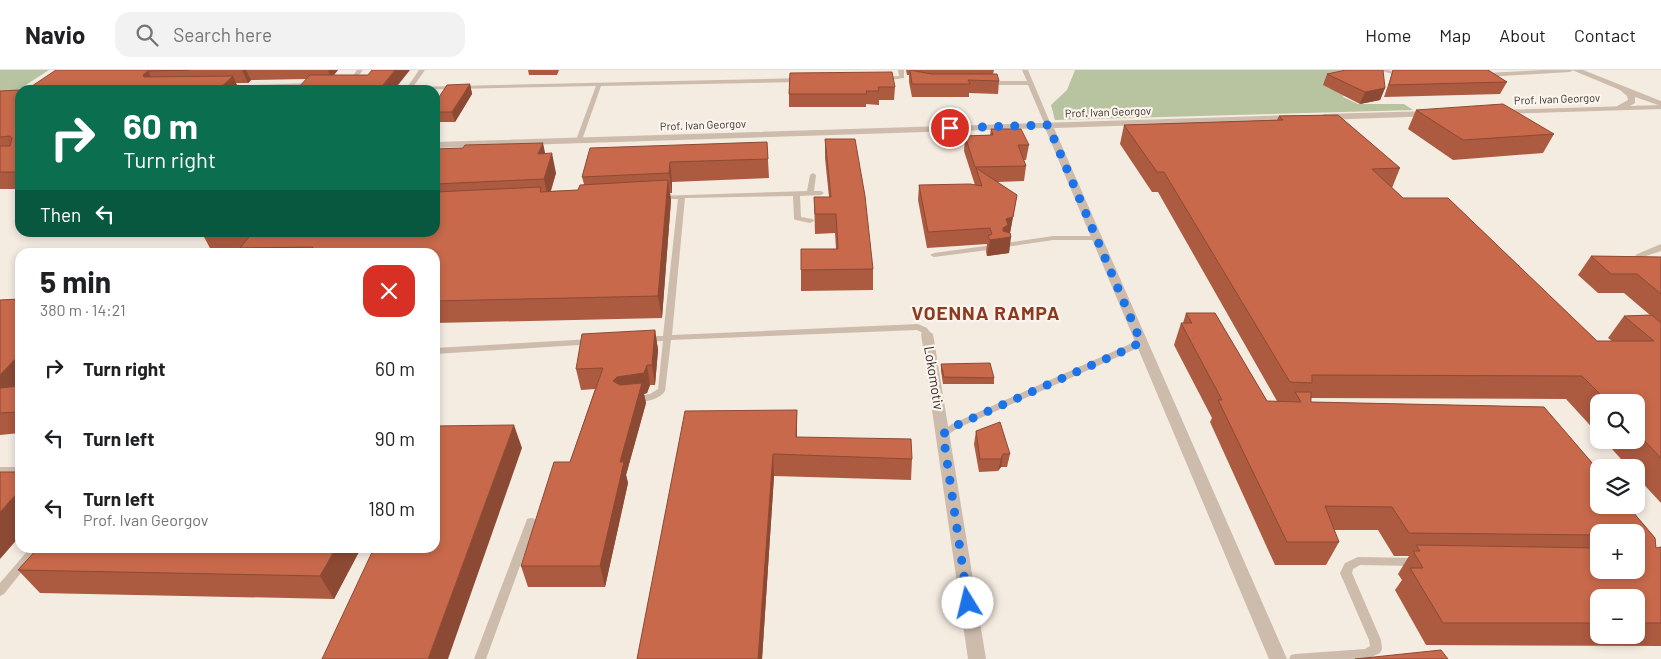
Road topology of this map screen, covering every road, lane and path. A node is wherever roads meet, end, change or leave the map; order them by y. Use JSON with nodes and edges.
{"nodes":[{"id":1,"x":360,"y":70,"type":"edge"},
{"id":2,"x":422,"y":70,"type":"edge"},
{"id":3,"x":788,"y":70,"type":"edge"},
{"id":4,"x":901,"y":70,"type":"edge"},
{"id":5,"x":1025,"y":70,"type":"edge"},
{"id":6,"x":1382,"y":70,"type":"edge"},
{"id":7,"x":1485,"y":70,"type":"edge"},
{"id":8,"x":1570,"y":70,"type":"edge"},
{"id":9,"x":1576,"y":70,"type":"edge"},
{"id":10,"x":1495,"y":74,"type":"junction"},
{"id":11,"x":1476,"y":75,"type":"edge"},
{"id":12,"x":1407,"y":76,"type":"edge"},
{"id":13,"x":902,"y":77,"type":"junction"},
{"id":14,"x":912,"y":79,"type":"edge"},
{"id":15,"x":788,"y":80,"type":"junction"},
{"id":16,"x":808,"y":80,"type":"edge"},
{"id":17,"x":878,"y":80,"type":"edge"},
{"id":18,"x":985,"y":83,"type":"edge"},
{"id":19,"x":1031,"y":83,"type":"junction"},
{"id":20,"x":341,"y":84,"type":"edge"},
{"id":21,"x":412,"y":85,"type":"edge"},
{"id":22,"x":599,"y":85,"type":"junction"},
{"id":23,"x":440,"y":88,"type":"edge"},
{"id":24,"x":1621,"y":88,"type":"junction"},
{"id":25,"x":1661,"y":105,"type":"edge"},
{"id":26,"x":1620,"y":108,"type":"junction"},
{"id":27,"x":1492,"y":112,"type":"edge"},
{"id":28,"x":1442,"y":113,"type":"edge"},
{"id":29,"x":1304,"y":117,"type":"edge"},
{"id":30,"x":1314,"y":117,"type":"edge"},
{"id":31,"x":1048,"y":125,"type":"junction"},
{"id":32,"x":579,"y":140,"type":"junction"},
{"id":33,"x":440,"y":145,"type":"edge"},
{"id":34,"x":813,"y":175,"type":"dead end"},
{"id":35,"x":810,"y":193,"type":"junction"},
{"id":36,"x":822,"y":193,"type":"dead end"},
{"id":37,"x":796,"y":194,"type":"junction"},
{"id":38,"x":682,"y":196,"type":"junction"},
{"id":39,"x":652,"y":198,"type":"edge"},
{"id":40,"x":810,"y":221,"type":"dead end"},
{"id":41,"x":1096,"y":238,"type":"junction"},
{"id":42,"x":1006,"y":245,"type":"edge"},
{"id":43,"x":1661,"y":247,"type":"edge"},
{"id":44,"x":985,"y":248,"type":"dead end"},
{"id":45,"x":934,"y":255,"type":"dead end"},
{"id":46,"x":1640,"y":255,"type":"edge"},
{"id":47,"x":927,"y":334,"type":"joint"},
{"id":48,"x":668,"y":338,"type":"junction"},
{"id":49,"x":639,"y":339,"type":"edge"},
{"id":50,"x":600,"y":341,"type":"edge"},
{"id":51,"x":1141,"y":342,"type":"junction"},
{"id":52,"x":440,"y":351,"type":"edge"},
{"id":53,"x":624,"y":401,"type":"edge"},
{"id":54,"x":943,"y":434,"type":"junction"},
{"id":55,"x":0,"y":471,"type":"edge"},
{"id":56,"x":15,"y":471,"type":"edge"},
{"id":57,"x":531,"y":522,"type":"dead end"},
{"id":58,"x":32,"y":553,"type":"edge"},
{"id":59,"x":1426,"y":562,"type":"edge"},
{"id":60,"x":0,"y":591,"type":"edge"},
{"id":61,"x":480,"y":659,"type":"edge"},
{"id":62,"x":977,"y":659,"type":"edge"},
{"id":63,"x":1278,"y":659,"type":"edge"},
{"id":64,"x":1295,"y":659,"type":"edge"}],
"edges":[{"from":1,"to":20,"type":"lane"},
{"from":2,"to":21,"type":"lane"},
{"from":3,"to":15,"type":"lane"},
{"from":4,"to":13,"type":"lane"},
{"from":5,"to":19,"type":"lane"},
{"from":6,"to":12,"type":"lane"},
{"from":7,"to":10,"type":"lane"},
{"from":8,"to":10,"type":"lane"},
{"from":9,"to":24,"type":"street"},
{"from":10,"to":11,"type":"lane"},
{"from":13,"to":14,"type":"lane"},
{"from":13,"to":17,"type":"lane"},
{"from":15,"to":16,"type":"lane"},
{"from":15,"to":22,"type":"lane"},
{"from":18,"to":19,"type":"lane"},
{"from":19,"to":31,"type":"lane"},
{"from":22,"to":23,"type":"lane"},
{"from":22,"to":32,"type":"lane"},
{"from":24,"to":25,"type":"street"},
{"from":24,"to":26,"type":"street"},
{"from":25,"to":26,"type":"street","name":"Prof. Ivan Georgov"},
{"from":26,"to":27,"type":"street","name":"Prof. Ivan Georgov"},
{"from":28,"to":30,"type":"street"},
{"from":29,"to":31,"type":"street","name":"Prof. Ivan Georgov"},
{"from":31,"to":32,"type":"street","name":"Prof. Ivan Georgov"},
{"from":31,"to":41,"type":"street"},
{"from":32,"to":33,"type":"street","name":"Prof. Ivan Georgov"},
{"from":34,"to":35,"type":"lane"},
{"from":35,"to":36,"type":"lane"},
{"from":35,"to":37,"type":"lane"},
{"from":37,"to":38,"type":"lane"},
{"from":37,"to":40,"type":"lane"},
{"from":38,"to":39,"type":"lane"},
{"from":38,"to":48,"type":"lane"},
{"from":41,"to":42,"type":"lane"},
{"from":41,"to":51,"type":"street"},
{"from":43,"to":46,"type":"street"},
{"from":44,"to":45,"type":"lane"},
{"from":47,"to":48,"type":"lane"},
{"from":47,"to":54,"type":"street","name":"Lokomotiv"},
{"from":48,"to":49,"type":"lane"},
{"from":48,"to":53,"type":"lane"},
{"from":50,"to":52,"type":"lane"},
{"from":51,"to":54,"type":"lane"},
{"from":51,"to":63,"type":"street"},
{"from":54,"to":62,"type":"street","name":"Lokomotiv"},
{"from":55,"to":56,"type":"lane"},
{"from":57,"to":61,"type":"lane"},
{"from":58,"to":60,"type":"lane"},
{"from":59,"to":64,"type":"lane"}]}
